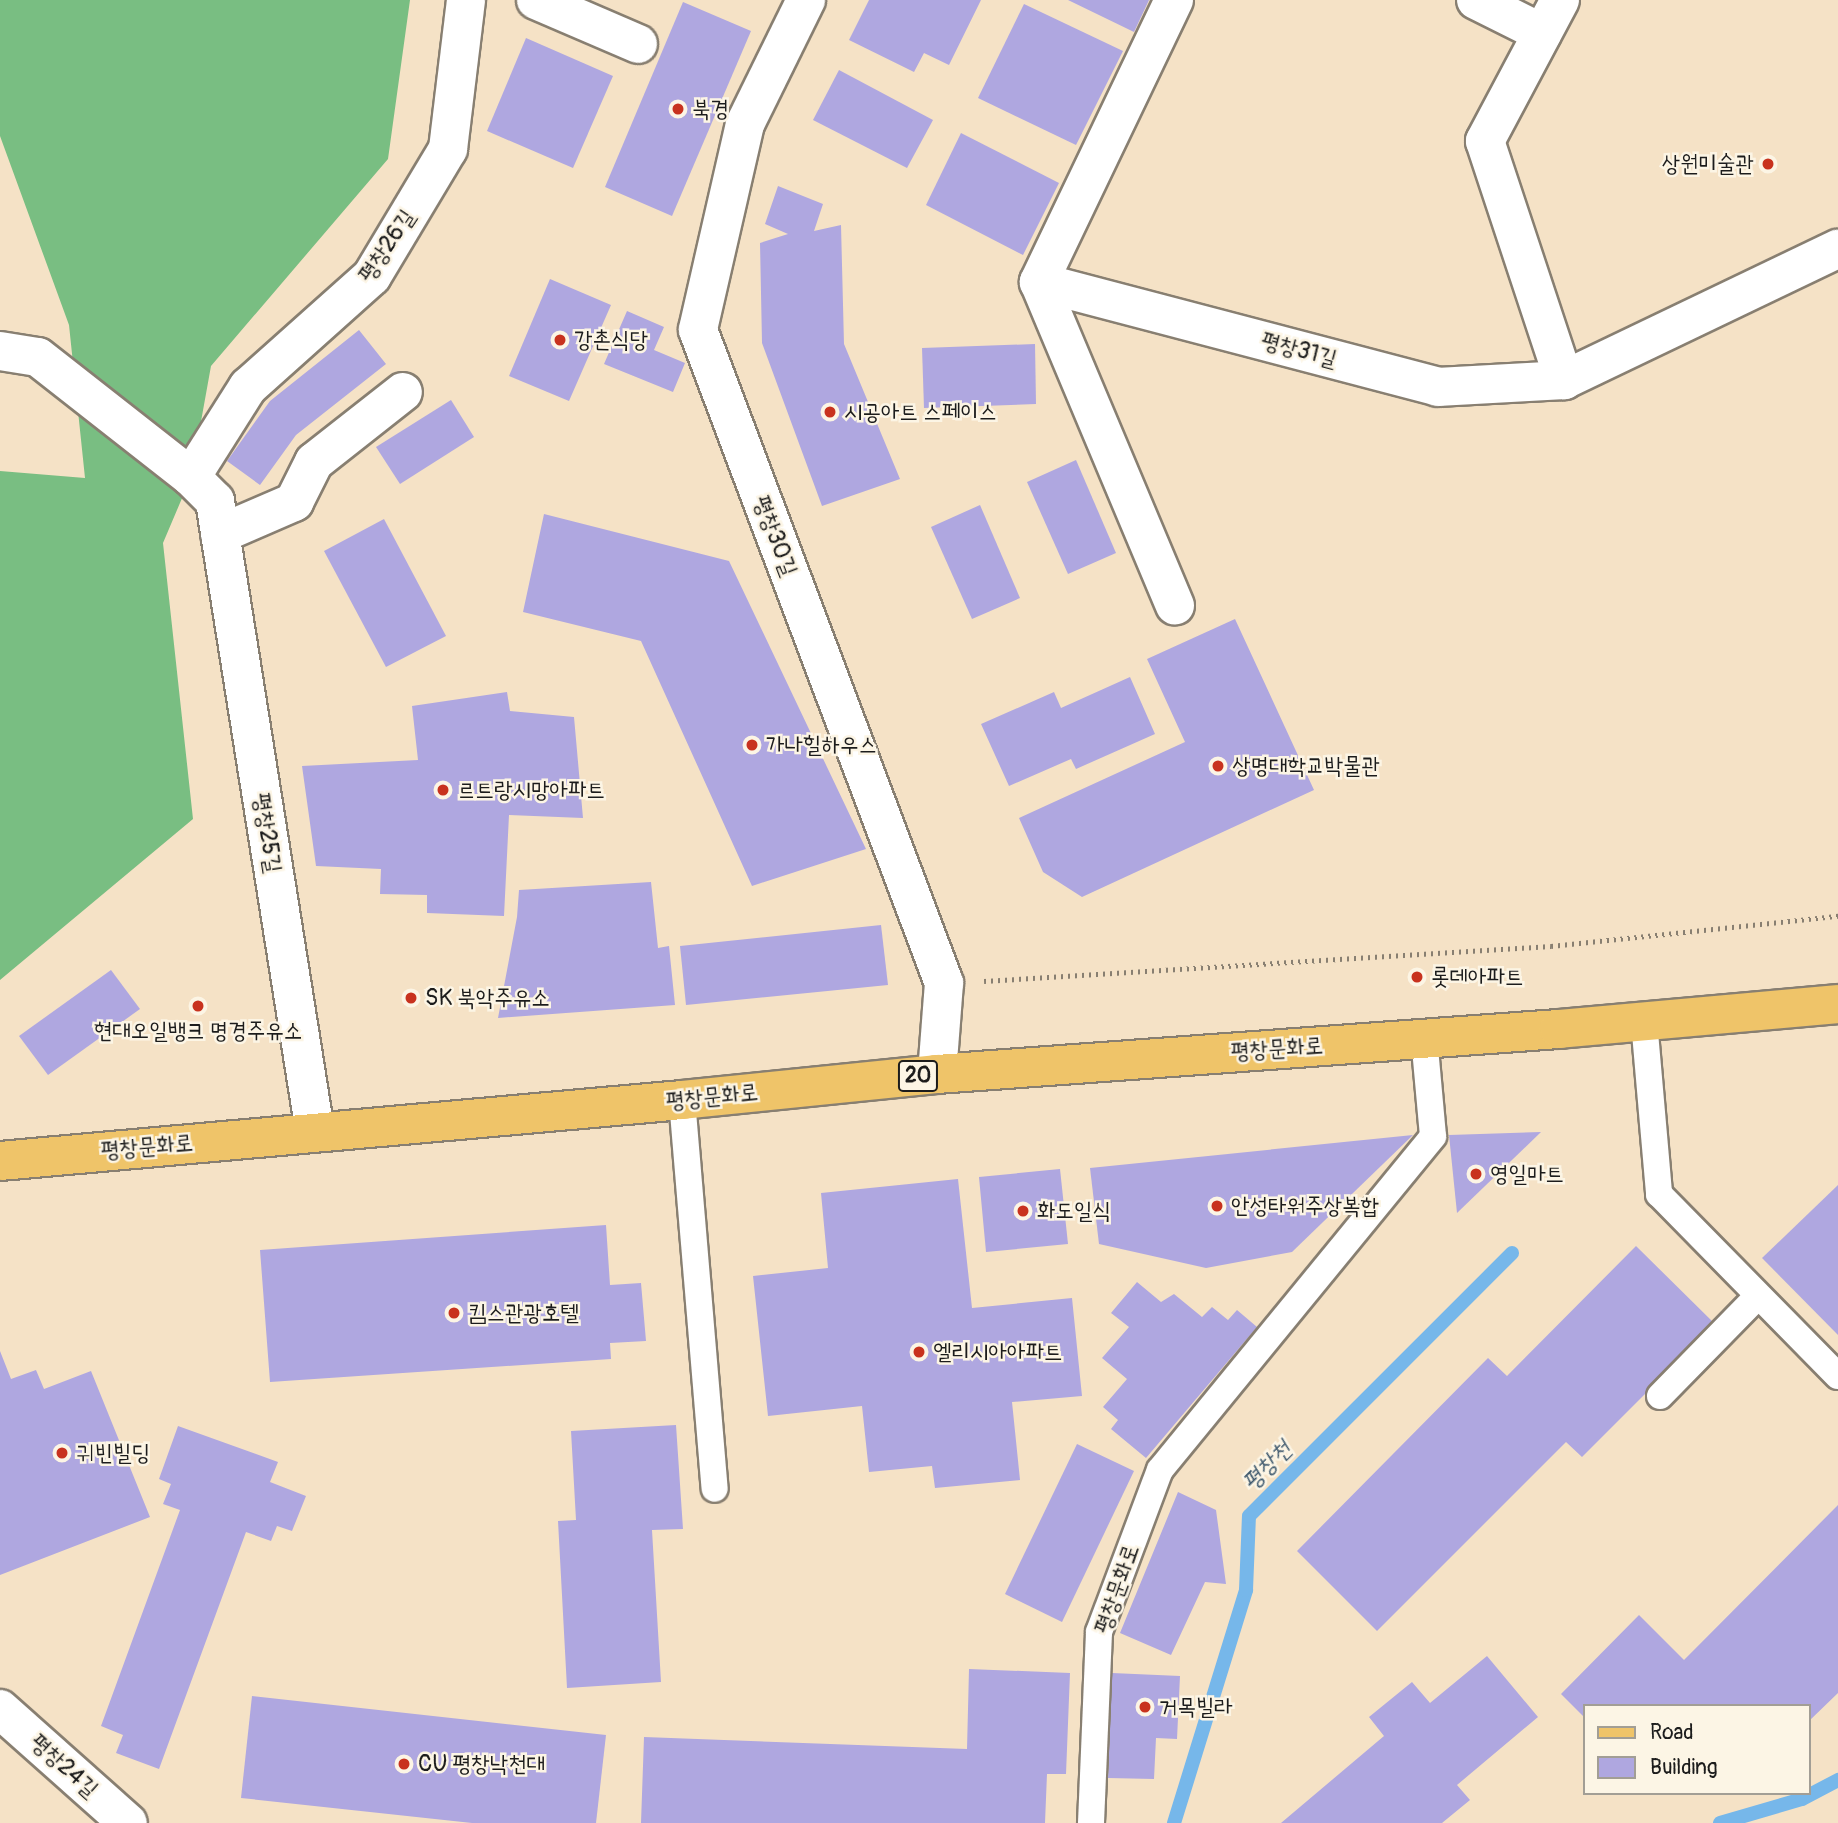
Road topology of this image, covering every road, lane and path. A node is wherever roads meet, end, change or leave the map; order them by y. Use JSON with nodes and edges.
{"nodes":[{"id":1,"x":466,"y":0,"type":"edge"},
{"id":2,"x":536,"y":0,"type":"edge"},
{"id":3,"x":806,"y":0,"type":"edge"},
{"id":4,"x":1174,"y":0,"type":"edge"},
{"id":5,"x":1476,"y":0,"type":"edge"},
{"id":6,"x":1560,"y":0,"type":"edge"},
{"id":7,"x":1542,"y":33,"type":"junction"},
{"id":8,"x":638,"y":44,"type":"dead end"},
{"id":9,"x":1838,"y":249,"type":"edge"},
{"id":10,"x":1039,"y":282,"type":"junction"},
{"id":11,"x":0,"y":351,"type":"edge"},
{"id":12,"x":1563,"y":380,"type":"junction"},
{"id":13,"x":403,"y":392,"type":"dead end"},
{"id":14,"x":191,"y":477,"type":"junction"},
{"id":15,"x":220,"y":534,"type":"junction"},
{"id":16,"x":1175,"y":606,"type":"dead end"},
{"id":17,"x":1838,"y":916,"type":"edge"},
{"id":18,"x":944,"y":984,"type":"junction"},
{"id":19,"x":1838,"y":1004,"type":"edge"},
{"id":20,"x":1644,"y":1021,"type":"junction"},
{"id":21,"x":1424,"y":1038,"type":"junction"},
{"id":22,"x":937,"y":1074,"type":"junction"},
{"id":23,"x":682,"y":1100,"type":"junction"},
{"id":24,"x":314,"y":1132,"type":"junction"},
{"id":25,"x":0,"y":1161,"type":"edge"},
{"id":26,"x":1757,"y":1297,"type":"junction"},
{"id":27,"x":1838,"y":1376,"type":"edge"},
{"id":28,"x":1660,"y":1396,"type":"dead end"},
{"id":29,"x":715,"y":1489,"type":"dead end"},
{"id":30,"x":0,"y":1709,"type":"edge"},
{"id":31,"x":128,"y":1823,"type":"edge"},
{"id":32,"x":1091,"y":1823,"type":"edge"}],
"edges":[{"from":1,"to":14,"type":"street","name":"평창26길"},
{"from":2,"to":8,"type":"street"},
{"from":3,"to":18,"type":"street","name":"평창30길"},
{"from":4,"to":10,"type":"street"},
{"from":5,"to":7,"type":"street"},
{"from":6,"to":7,"type":"street"},
{"from":7,"to":12,"type":"street"},
{"from":9,"to":12,"type":"street","name":"평창31길"},
{"from":10,"to":12,"type":"street","name":"평창31길"},
{"from":10,"to":16,"type":"street"},
{"from":11,"to":14,"type":"street","name":"평창25길"},
{"from":13,"to":15,"type":"street"},
{"from":14,"to":15,"type":"street","name":"평창25길"},
{"from":15,"to":24,"type":"street","name":"평창25길"},
{"from":17,"to":18,"type":"path"},
{"from":18,"to":22,"type":"street","name":"평창30길"},
{"from":19,"to":20,"type":"main road","name":"평창문화로","number":"20"},
{"from":20,"to":21,"type":"main road","name":"평창문화로","number":"20"},
{"from":20,"to":26,"type":"lane"},
{"from":21,"to":22,"type":"main road","name":"평창문화로","number":"20"},
{"from":21,"to":32,"type":"lane","name":"평창문화로"},
{"from":22,"to":23,"type":"main road","name":"평창문화로","number":"20"},
{"from":23,"to":24,"type":"main road","name":"평창문화로","number":"20"},
{"from":23,"to":29,"type":"lane"},
{"from":24,"to":25,"type":"main road","name":"평창문화로","number":"20"},
{"from":26,"to":27,"type":"lane"},
{"from":26,"to":28,"type":"lane"},
{"from":30,"to":31,"type":"street","name":"평창24길"}]}
